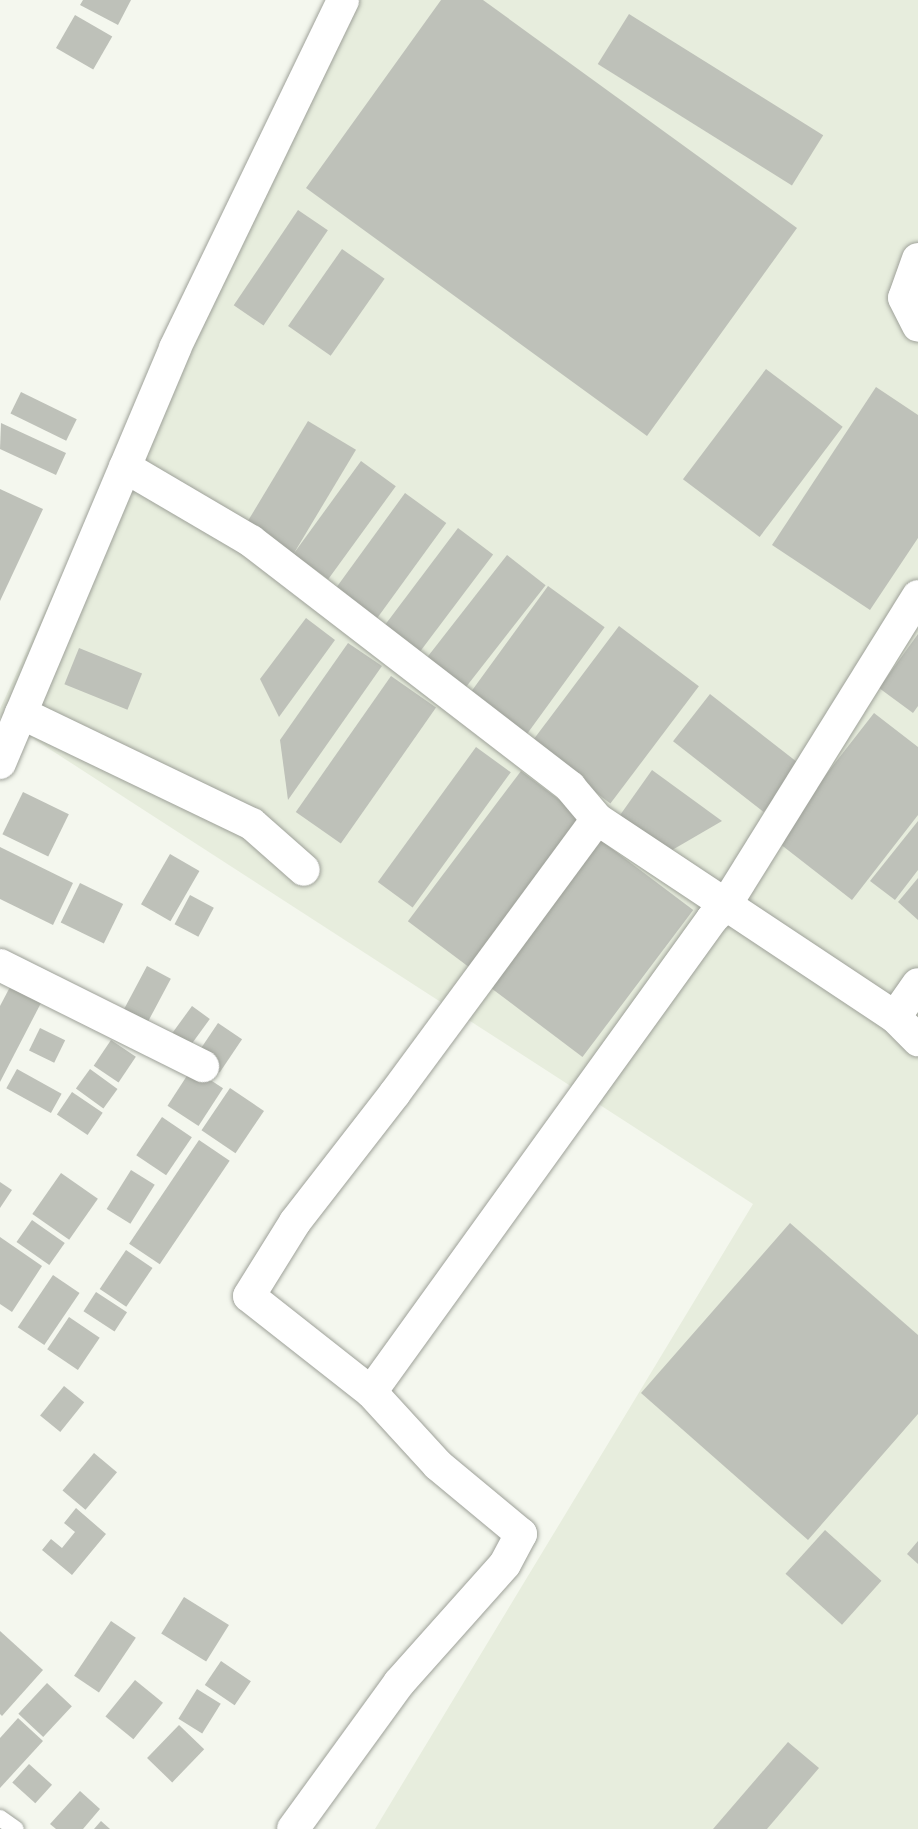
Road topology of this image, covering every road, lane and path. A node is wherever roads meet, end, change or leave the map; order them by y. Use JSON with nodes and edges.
{"nodes":[{"id":1,"x":343,"y":0,"type":"edge"},
{"id":2,"x":918,"y":259,"type":"edge"},
{"id":3,"x":918,"y":326,"type":"edge"},
{"id":4,"x":125,"y":467,"type":"junction"},
{"id":5,"x":918,"y":596,"type":"edge"},
{"id":6,"x":21,"y":713,"type":"junction"},
{"id":7,"x":0,"y":763,"type":"edge"},
{"id":8,"x":597,"y":819,"type":"junction"},
{"id":9,"x":304,"y":870,"type":"dead end"},
{"id":10,"x":725,"y":906,"type":"junction"},
{"id":11,"x":0,"y":965,"type":"edge"},
{"id":12,"x":918,"y":984,"type":"edge"},
{"id":13,"x":895,"y":1017,"type":"junction"},
{"id":14,"x":918,"y":1040,"type":"edge"},
{"id":15,"x":203,"y":1066,"type":"dead end"},
{"id":16,"x":371,"y":1392,"type":"junction"},
{"id":17,"x":0,"y":1818,"type":"edge"},
{"id":18,"x":16,"y":1829,"type":"edge"},
{"id":19,"x":293,"y":1829,"type":"edge"}],
"edges":[{"from":1,"to":4,"type":"street"},
{"from":2,"to":3,"type":"street"},
{"from":4,"to":6,"type":"street"},
{"from":4,"to":8,"type":"street"},
{"from":5,"to":10,"type":"street"},
{"from":6,"to":7,"type":"street"},
{"from":6,"to":9,"type":"street"},
{"from":8,"to":10,"type":"street"},
{"from":8,"to":16,"type":"street"},
{"from":10,"to":13,"type":"street"},
{"from":10,"to":16,"type":"street"},
{"from":11,"to":15,"type":"street"},
{"from":12,"to":13,"type":"street"},
{"from":13,"to":14,"type":"street"},
{"from":16,"to":19,"type":"street"},
{"from":17,"to":18,"type":"lane"}]}
